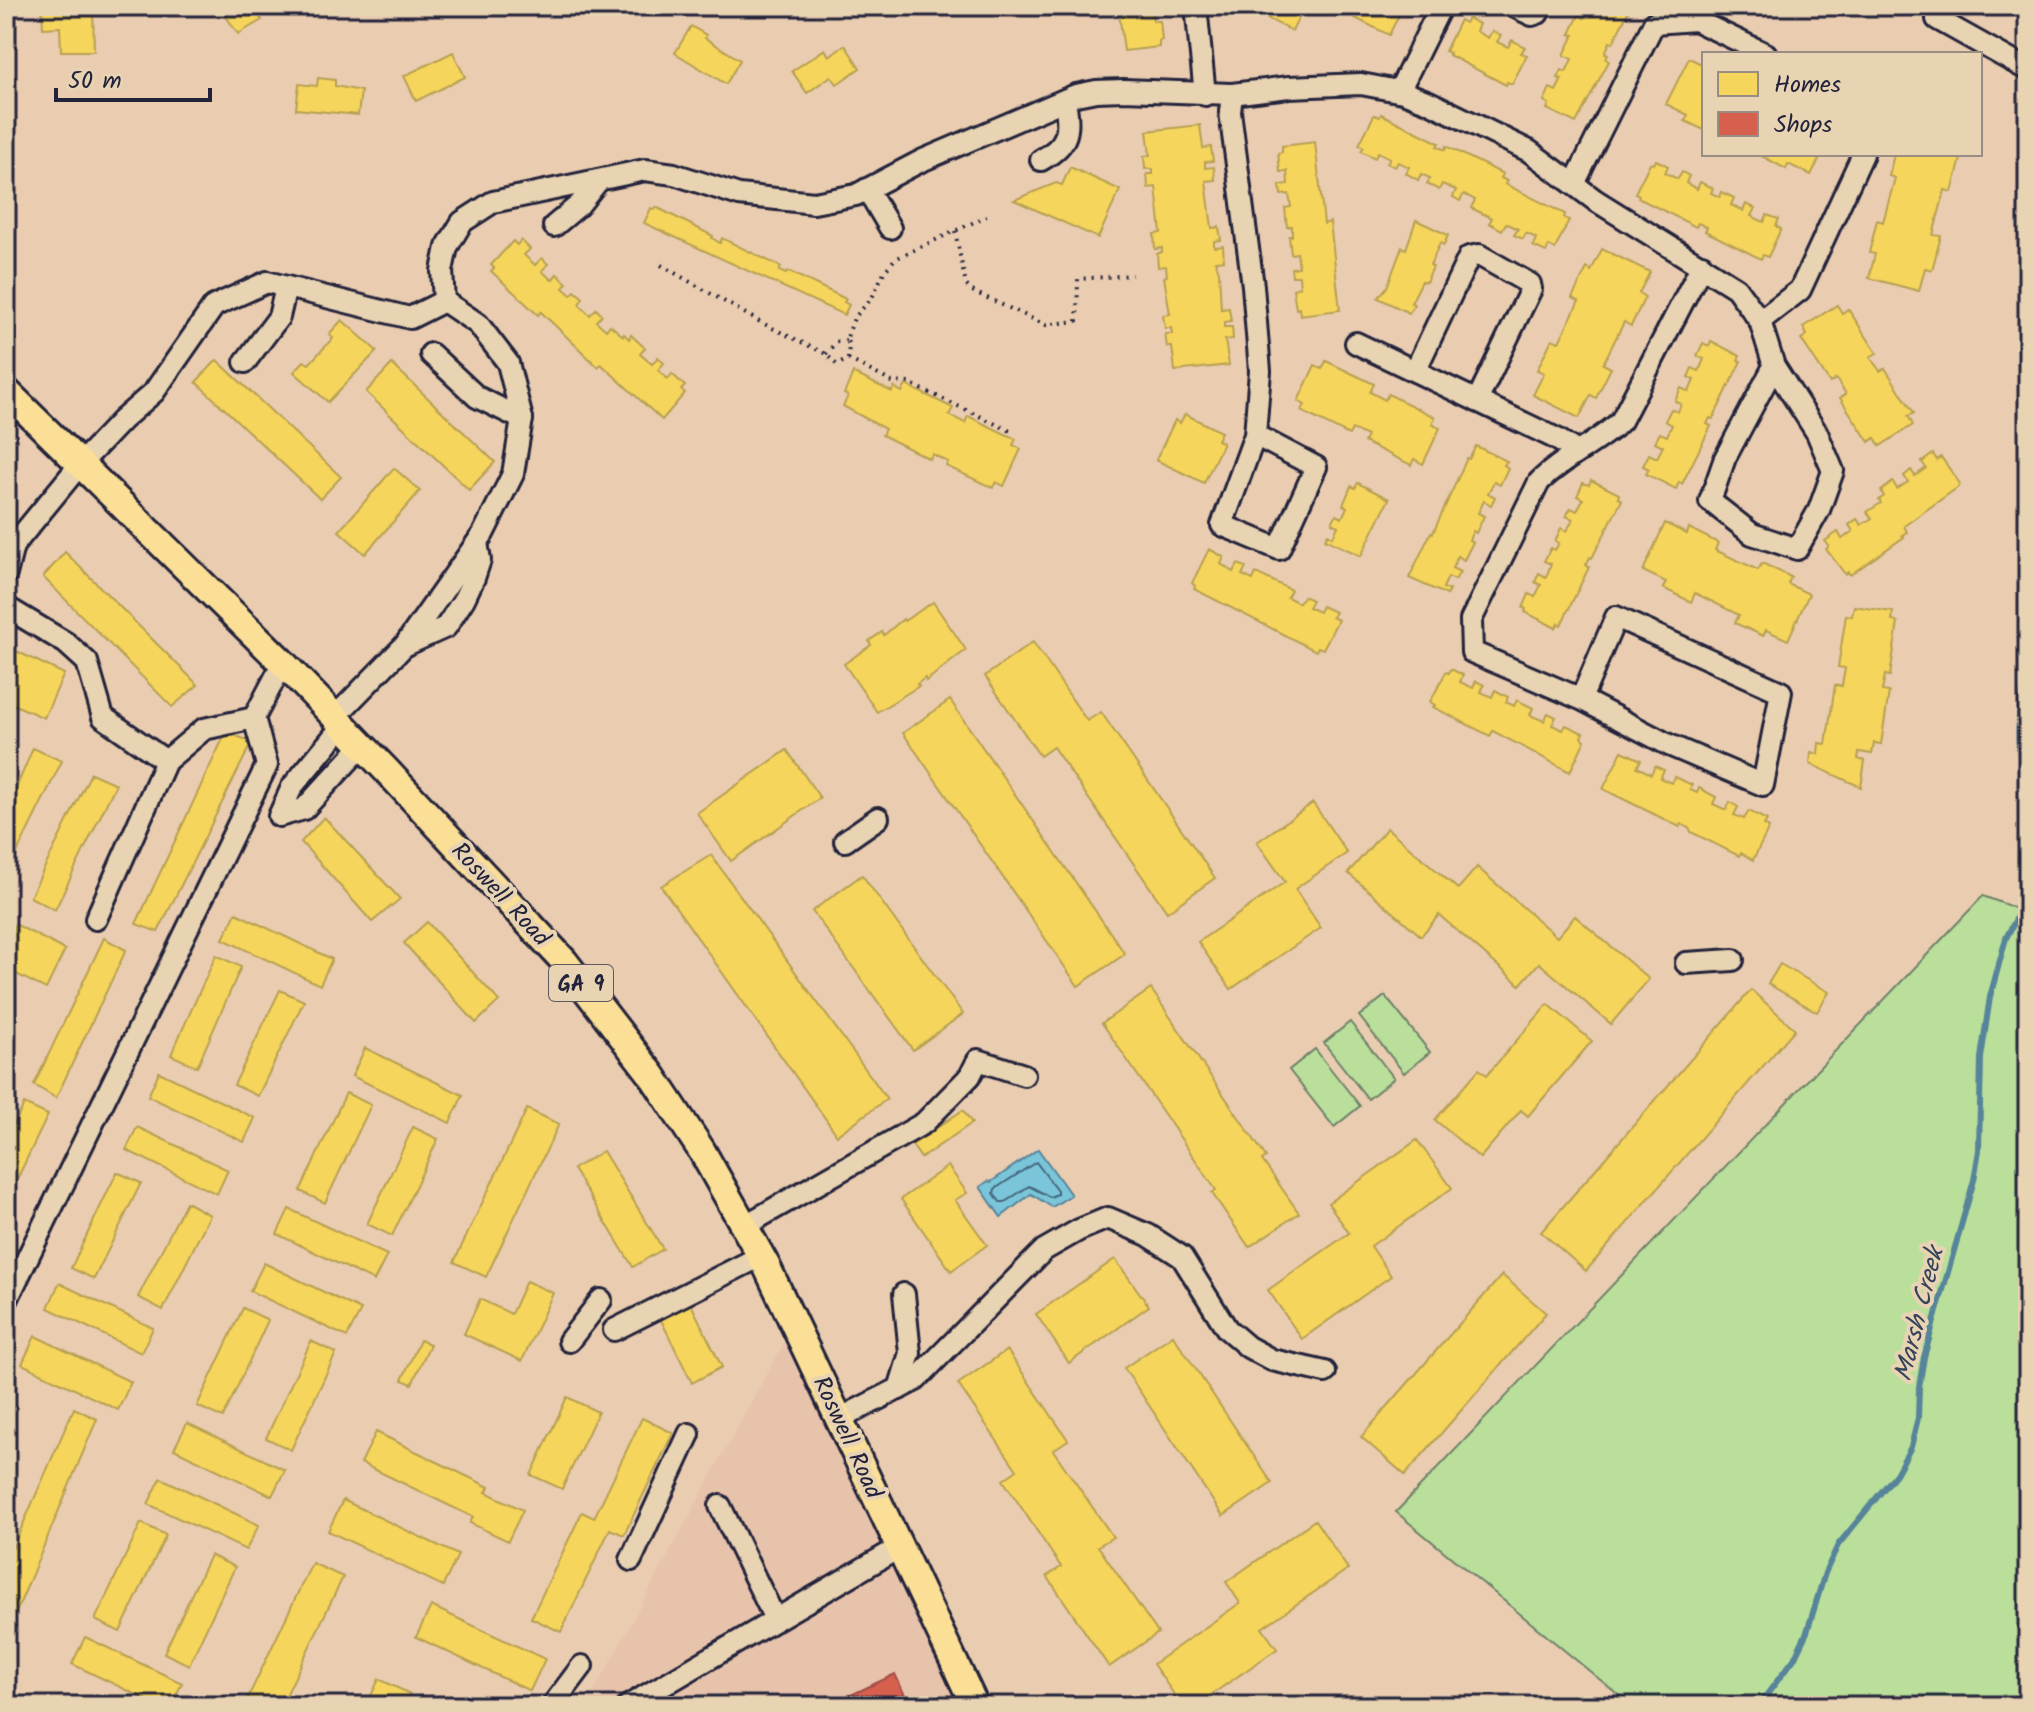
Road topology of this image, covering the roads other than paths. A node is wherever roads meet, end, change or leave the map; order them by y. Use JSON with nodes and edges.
{"nodes":[{"id":1,"x":1196,"y":6,"type":"edge"},
{"id":2,"x":1441,"y":6,"type":"edge"},
{"id":3,"x":1513,"y":6,"type":"edge"},
{"id":4,"x":1542,"y":6,"type":"edge"},
{"id":5,"x":1937,"y":19,"type":"dead end"},
{"id":6,"x":1762,"y":52,"type":"edge"},
{"id":7,"x":2028,"y":70,"type":"edge"},
{"id":8,"x":1399,"y":91,"type":"junction"},
{"id":9,"x":1232,"y":94,"type":"junction"},
{"id":10,"x":1205,"y":95,"type":"junction"},
{"id":11,"x":1065,"y":100,"type":"junction"},
{"id":12,"x":1862,"y":156,"type":"edge"},
{"id":13,"x":1041,"y":160,"type":"dead end"},
{"id":14,"x":599,"y":180,"type":"junction"},
{"id":15,"x":1574,"y":184,"type":"junction"},
{"id":16,"x":867,"y":189,"type":"junction"},
{"id":17,"x":554,"y":226,"type":"dead end"},
{"id":18,"x":890,"y":228,"type":"dead end"},
{"id":19,"x":1702,"y":265,"type":"junction"},
{"id":20,"x":286,"y":287,"type":"junction"},
{"id":21,"x":444,"y":301,"type":"junction"},
{"id":22,"x":1760,"y":321,"type":"junction"},
{"id":23,"x":1356,"y":343,"type":"dead end"},
{"id":24,"x":431,"y":354,"type":"dead end"},
{"id":25,"x":245,"y":362,"type":"dead end"},
{"id":26,"x":1774,"y":366,"type":"junction"},
{"id":27,"x":1415,"y":371,"type":"junction"},
{"id":28,"x":6,"y":391,"type":"edge"},
{"id":29,"x":1477,"y":401,"type":"junction"},
{"id":30,"x":522,"y":419,"type":"junction"},
{"id":31,"x":1255,"y":435,"type":"junction"},
{"id":32,"x":1577,"y":452,"type":"junction"},
{"id":33,"x":81,"y":463,"type":"junction"},
{"id":34,"x":477,"y":543,"type":"junction"},
{"id":35,"x":6,"y":574,"type":"edge"},
{"id":36,"x":447,"y":587,"type":"junction"},
{"id":37,"x":464,"y":599,"type":"junction"},
{"id":38,"x":6,"y":607,"type":"edge"},
{"id":39,"x":405,"y":645,"type":"junction"},
{"id":40,"x":283,"y":663,"type":"junction"},
{"id":41,"x":1581,"y":699,"type":"junction"},
{"id":42,"x":254,"y":718,"type":"junction"},
{"id":43,"x":339,"y":721,"type":"junction"},
{"id":44,"x":363,"y":745,"type":"junction"},
{"id":45,"x":166,"y":761,"type":"junction"},
{"id":46,"x":878,"y":818,"type":"dead end"},
{"id":47,"x":845,"y":841,"type":"dead end"},
{"id":48,"x":96,"y":919,"type":"dead end"},
{"id":49,"x":1733,"y":960,"type":"dead end"},
{"id":50,"x":1686,"y":963,"type":"dead end"},
{"id":51,"x":1024,"y":1075,"type":"dead end"},
{"id":52,"x":744,"y":1226,"type":"junction"},
{"id":53,"x":761,"y":1256,"type":"junction"},
{"id":54,"x":904,"y":1294,"type":"dead end"},
{"id":55,"x":601,"y":1300,"type":"dead end"},
{"id":56,"x":6,"y":1302,"type":"edge"},
{"id":57,"x":614,"y":1330,"type":"dead end"},
{"id":58,"x":569,"y":1341,"type":"dead end"},
{"id":59,"x":1325,"y":1372,"type":"dead end"},
{"id":60,"x":899,"y":1389,"type":"junction"},
{"id":61,"x":839,"y":1419,"type":"junction"},
{"id":62,"x":689,"y":1434,"type":"dead end"},
{"id":63,"x":720,"y":1506,"type":"dead end"},
{"id":64,"x":900,"y":1547,"type":"junction"},
{"id":65,"x":631,"y":1560,"type":"dead end"},
{"id":66,"x":775,"y":1619,"type":"junction"},
{"id":67,"x":582,"y":1666,"type":"dead end"},
{"id":68,"x":552,"y":1706,"type":"edge"},
{"id":69,"x":628,"y":1706,"type":"edge"},
{"id":70,"x":975,"y":1706,"type":"edge"}],
"edges":[{"from":1,"to":10,"type":"street"},
{"from":2,"to":8,"type":"street"},
{"from":3,"to":4,"type":"street"},
{"from":5,"to":7,"type":"street"},
{"from":6,"to":15,"type":"street"},
{"from":8,"to":9,"type":"street"},
{"from":8,"to":15,"type":"street"},
{"from":9,"to":10,"type":"street"},
{"from":9,"to":31,"type":"street"},
{"from":10,"to":11,"type":"street"},
{"from":11,"to":13,"type":"street"},
{"from":11,"to":16,"type":"street"},
{"from":12,"to":22,"type":"street"},
{"from":14,"to":16,"type":"street"},
{"from":14,"to":17,"type":"street"},
{"from":14,"to":21,"type":"street"},
{"from":15,"to":19,"type":"street"},
{"from":16,"to":18,"type":"street"},
{"from":19,"to":22,"type":"street"},
{"from":19,"to":32,"type":"street"},
{"from":20,"to":21,"type":"street"},
{"from":20,"to":25,"type":"street"},
{"from":20,"to":33,"type":"street"},
{"from":21,"to":30,"type":"street"},
{"from":22,"to":26,"type":"street"},
{"from":23,"to":27,"type":"street"},
{"from":24,"to":30,"type":"street"},
{"from":26,"to":26,"type":"street"},
{"from":27,"to":29,"type":"street"},
{"from":27,"to":29,"type":"street"},
{"from":28,"to":33,"type":"main road","name":"Roswell Road","number":"GA 9"},
{"from":29,"to":32,"type":"street"},
{"from":30,"to":34,"type":"street"},
{"from":31,"to":31,"type":"street"},
{"from":32,"to":41,"type":"street"},
{"from":33,"to":35,"type":"street"},
{"from":33,"to":40,"type":"main road","name":"Roswell Road","number":"GA 9"},
{"from":34,"to":36,"type":"street"},
{"from":34,"to":37,"type":"street"},
{"from":36,"to":37,"type":"street"},
{"from":36,"to":39,"type":"street"},
{"from":37,"to":39,"type":"street"},
{"from":38,"to":45,"type":"street"},
{"from":39,"to":43,"type":"street"},
{"from":40,"to":42,"type":"street"},
{"from":40,"to":43,"type":"main road","name":"Roswell Road","number":"GA 9"},
{"from":41,"to":41,"type":"street"},
{"from":42,"to":45,"type":"street"},
{"from":42,"to":56,"type":"street"},
{"from":43,"to":44,"type":"main road","name":"Roswell Road","number":"GA 9"},
{"from":43,"to":44,"type":"street"},
{"from":44,"to":52,"type":"main road","name":"Roswell Road","number":"GA 9"},
{"from":45,"to":48,"type":"street"},
{"from":46,"to":47,"type":"street"},
{"from":49,"to":50,"type":"street"},
{"from":51,"to":52,"type":"street"},
{"from":52,"to":53,"type":"main road","name":"Roswell Road","number":"GA 9"},
{"from":53,"to":57,"type":"street"},
{"from":53,"to":61,"type":"main road","name":"Roswell Road","number":"GA 9"},
{"from":54,"to":60,"type":"street"},
{"from":55,"to":58,"type":"street"},
{"from":59,"to":60,"type":"street"},
{"from":60,"to":61,"type":"street"},
{"from":61,"to":64,"type":"main road","name":"Roswell Road","number":"GA 9"},
{"from":62,"to":65,"type":"street"},
{"from":63,"to":66,"type":"street"},
{"from":64,"to":66,"type":"street"},
{"from":64,"to":70,"type":"main road","name":"Roswell Road","number":"GA 9"},
{"from":66,"to":69,"type":"street"},
{"from":67,"to":68,"type":"street"}]}
